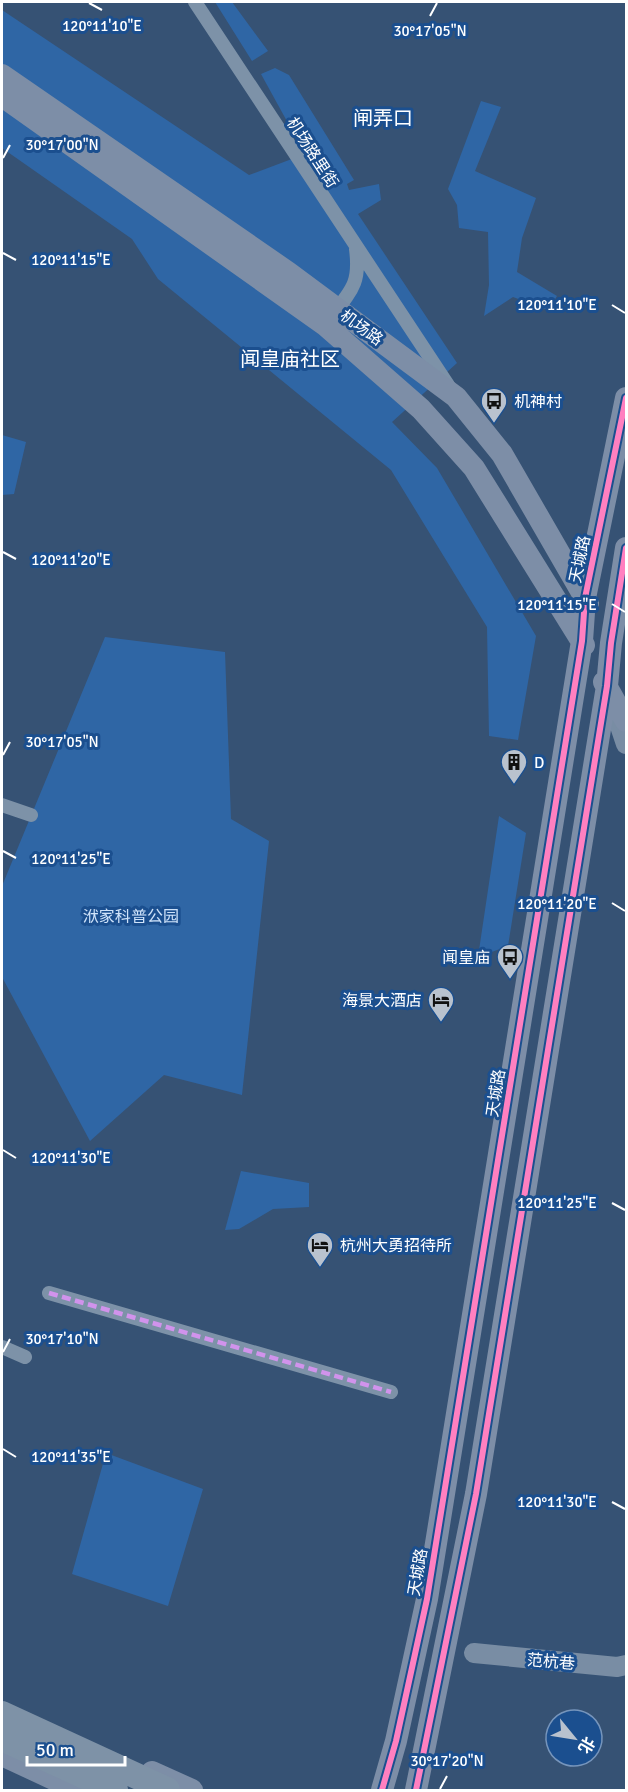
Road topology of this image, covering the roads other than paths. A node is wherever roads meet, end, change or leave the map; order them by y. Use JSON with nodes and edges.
{"nodes":[{"id":1,"x":195,"y":2,"type":"edge"},
{"id":2,"x":2,"y":75,"type":"edge"},
{"id":3,"x":2,"y":96,"type":"edge"},
{"id":4,"x":356,"y":247,"type":"junction"},
{"id":5,"x":331,"y":317,"type":"junction"},
{"id":6,"x":456,"y":397,"type":"junction"},
{"id":7,"x":627,"y":398,"type":"edge"},
{"id":8,"x":627,"y":548,"type":"edge"},
{"id":9,"x":585,"y":598,"type":"junction"},
{"id":10,"x":582,"y":641,"type":"junction"},
{"id":11,"x":611,"y":643,"type":"junction"},
{"id":12,"x":627,"y":670,"type":"edge"},
{"id":13,"x":607,"y":686,"type":"junction"},
{"id":14,"x":627,"y":721,"type":"edge"},
{"id":15,"x":627,"y":744,"type":"edge"},
{"id":16,"x":2,"y":805,"type":"edge"},
{"id":17,"x":31,"y":815,"type":"dead end"},
{"id":18,"x":49,"y":1293,"type":"dead end"},
{"id":19,"x":2,"y":1347,"type":"edge"},
{"id":20,"x":25,"y":1357,"type":"dead end"},
{"id":21,"x":391,"y":1392,"type":"dead end"},
{"id":22,"x":474,"y":1653,"type":"dead end"},
{"id":23,"x":627,"y":1665,"type":"edge"},
{"id":24,"x":2,"y":1704,"type":"edge"},
{"id":25,"x":2,"y":1714,"type":"edge"},
{"id":26,"x":2,"y":1738,"type":"edge"},
{"id":27,"x":2,"y":1748,"type":"edge"},
{"id":28,"x":2,"y":1755,"type":"edge"},
{"id":29,"x":82,"y":1773,"type":"edge"},
{"id":30,"x":115,"y":1791,"type":"edge"},
{"id":31,"x":166,"y":1791,"type":"edge"},
{"id":32,"x":192,"y":1791,"type":"edge"},
{"id":33,"x":382,"y":1791,"type":"edge"},
{"id":34,"x":416,"y":1791,"type":"edge"}],
"edges":[{"from":1,"to":4,"type":"street","name":"机场路里街"},
{"from":2,"to":5,"type":"main road","name":"机场路"},
{"from":3,"to":5,"type":"main road","name":"机场路"},
{"from":4,"to":5,"type":"street"},
{"from":4,"to":6,"type":"street","name":"机场路里街"},
{"from":5,"to":6,"type":"main road","name":"机场路"},
{"from":5,"to":10,"type":"main road","name":"机场路"},
{"from":6,"to":9,"type":"main road","name":"机场路"},
{"from":7,"to":9,"type":"main road","name":"天城路"},
{"from":8,"to":11,"type":"main road"},
{"from":9,"to":10,"type":"main road","name":"天城路"},
{"from":9,"to":11,"type":"main road","name":"机场路"},
{"from":10,"to":13,"type":"main road","name":"机场路"},
{"from":10,"to":33,"type":"main road","name":"天城路"},
{"from":11,"to":12,"type":"main road","name":"机场路"},
{"from":11,"to":13,"type":"main road"},
{"from":13,"to":14,"type":"main road","name":"机场路"},
{"from":13,"to":15,"type":"street","name":"机场路"},
{"from":13,"to":34,"type":"main road"},
{"from":16,"to":17,"type":"street"},
{"from":18,"to":21,"type":"street"},
{"from":19,"to":20,"type":"street"},
{"from":22,"to":23,"type":"street","name":"范杭巷"},
{"from":24,"to":29,"type":"highway"},
{"from":24,"to":32,"type":"main road"},
{"from":25,"to":29,"type":"highway"},
{"from":26,"to":29,"type":"highway"},
{"from":27,"to":29,"type":"highway"},
{"from":28,"to":29,"type":"main road"},
{"from":29,"to":30,"type":"highway"},
{"from":29,"to":31,"type":"highway"}]}
